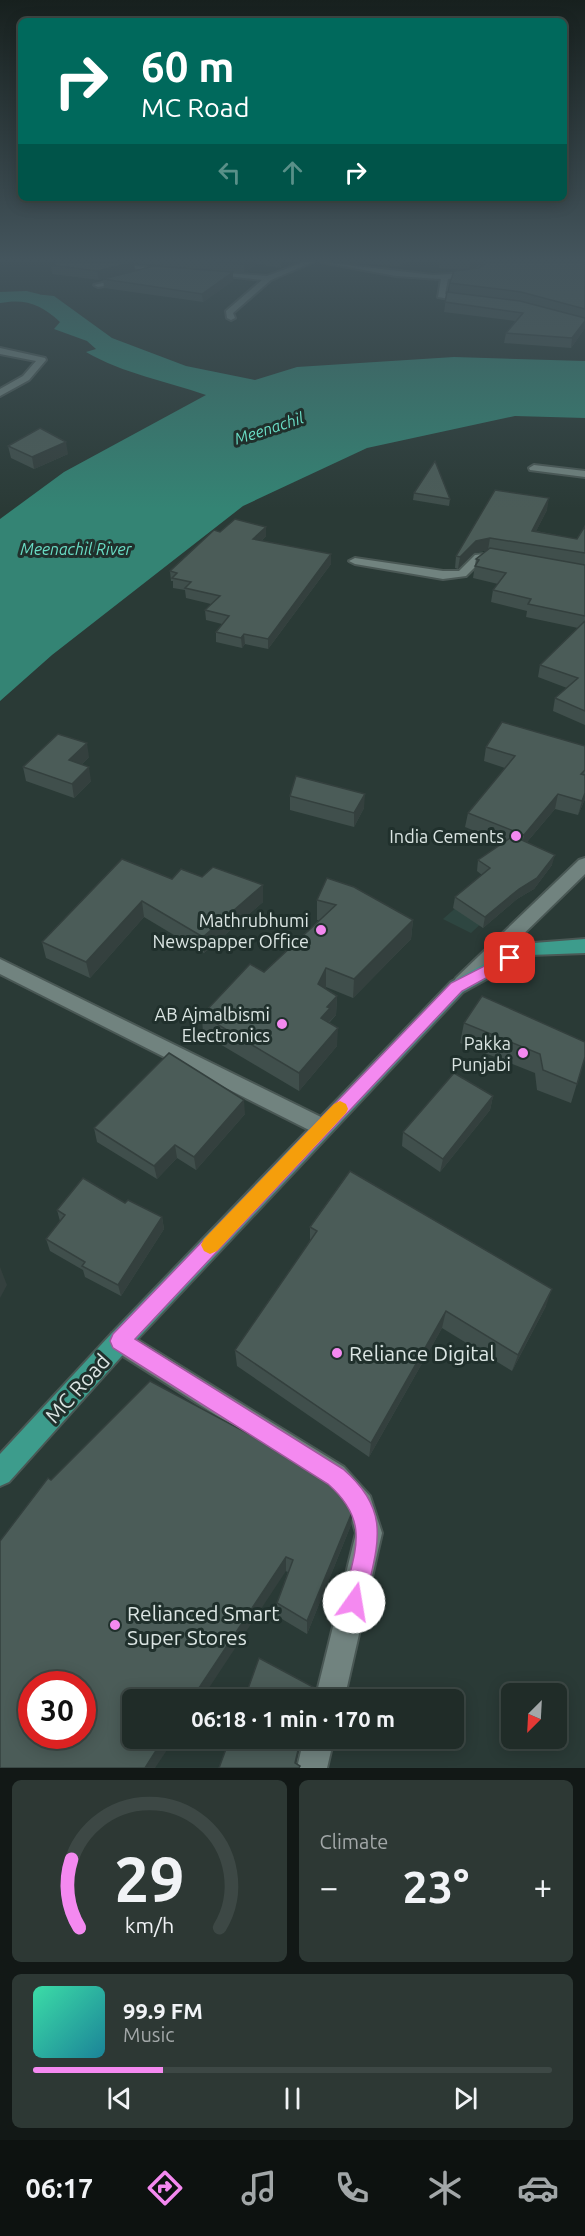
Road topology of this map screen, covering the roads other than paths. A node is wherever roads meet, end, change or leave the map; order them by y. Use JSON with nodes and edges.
{"nodes":[{"id":1,"x":0,"y":351,"type":"edge"},
{"id":2,"x":0,"y":393,"type":"edge"},
{"id":3,"x":534,"y":468,"type":"dead end"},
{"id":4,"x":585,"y":474,"type":"edge"},
{"id":5,"x":507,"y":558,"type":"edge"},
{"id":6,"x":355,"y":561,"type":"dead end"},
{"id":7,"x":585,"y":864,"type":"edge"},
{"id":8,"x":585,"y":946,"type":"edge"},
{"id":9,"x":0,"y":966,"type":"edge"},
{"id":10,"x":457,"y":987,"type":"junction"},
{"id":11,"x":322,"y":1127,"type":"junction"},
{"id":12,"x":120,"y":1341,"type":"junction"},
{"id":13,"x":0,"y":1473,"type":"edge"},
{"id":14,"x":332,"y":1689,"type":"edge"},
{"id":15,"x":316,"y":1749,"type":"edge"},
{"id":16,"x":312,"y":1768,"type":"edge"}],
"edges":[{"from":1,"to":2,"type":"street"},
{"from":3,"to":4,"type":"street"},
{"from":5,"to":6,"type":"street"},
{"from":7,"to":10,"type":"street"},
{"from":8,"to":10,"type":"main road","name":"MC Road"},
{"from":9,"to":11,"type":"street"},
{"from":10,"to":11,"type":"main road","name":"MC Road"},
{"from":11,"to":12,"type":"main road","name":"MC Road"},
{"from":12,"to":13,"type":"main road","name":"MC Road"},
{"from":12,"to":14,"type":"street"},
{"from":15,"to":16,"type":"street"}]}
